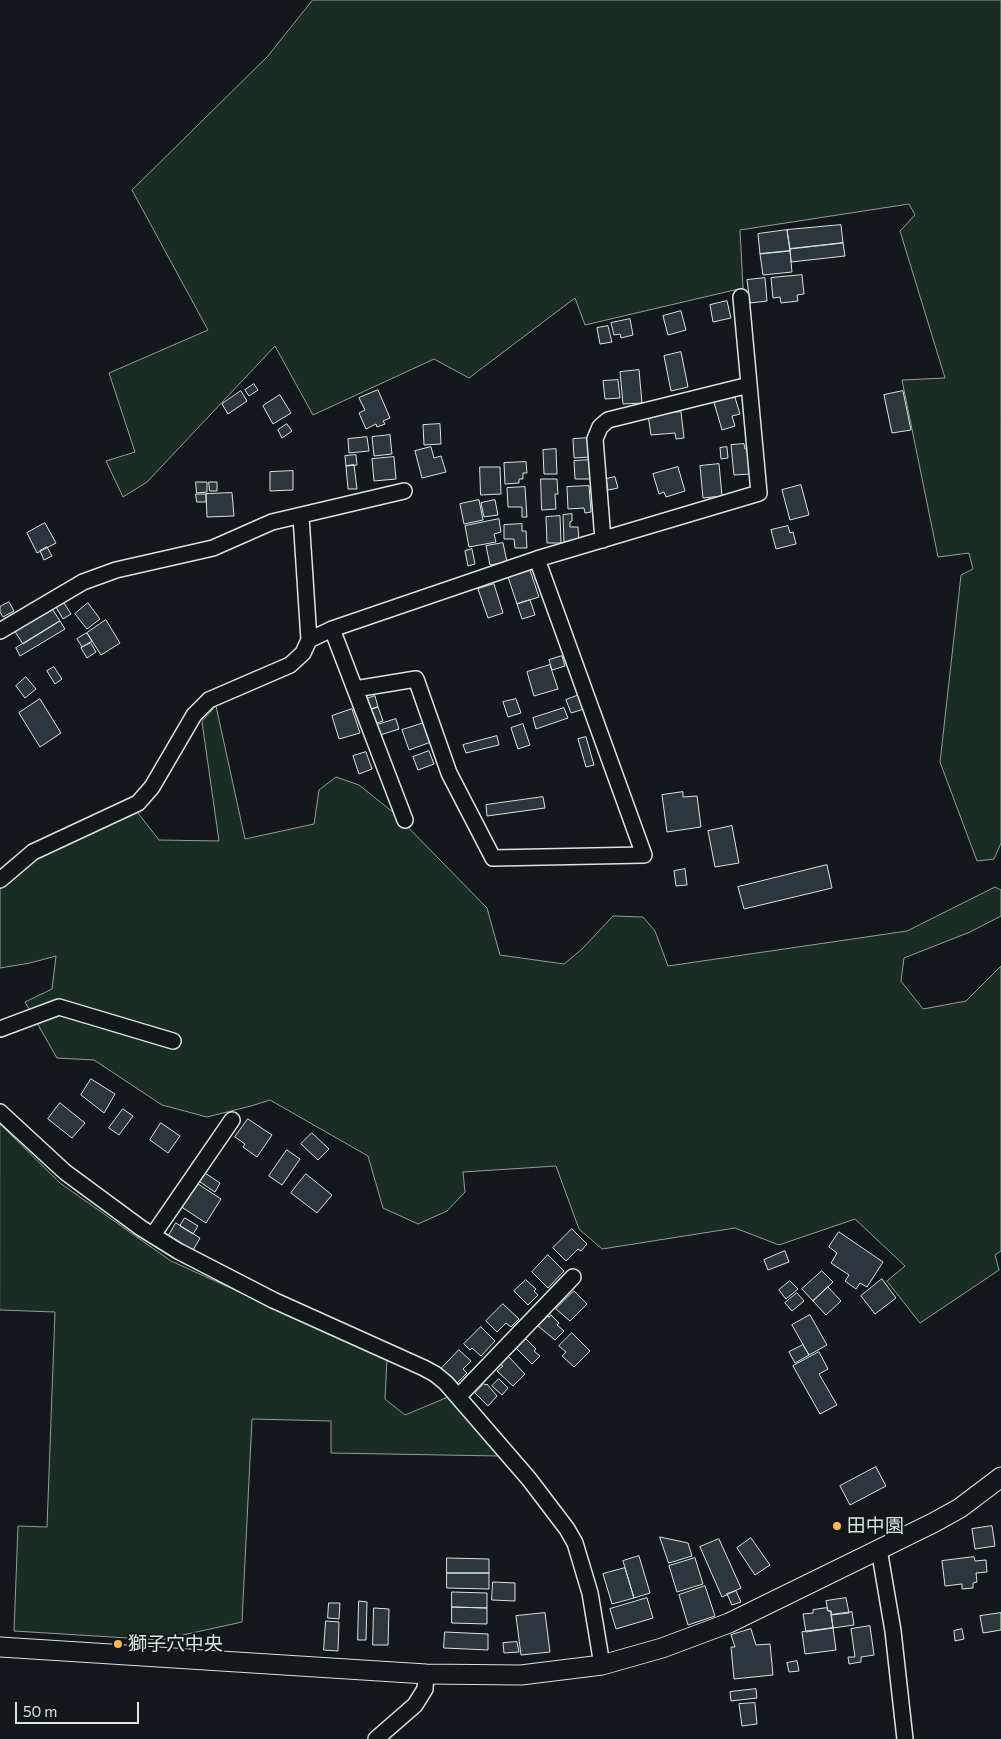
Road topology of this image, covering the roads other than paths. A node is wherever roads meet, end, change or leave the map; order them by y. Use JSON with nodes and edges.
{"nodes":[{"id":1,"x":741,"y":297,"type":"dead end"},
{"id":2,"x":749,"y":385,"type":"junction"},
{"id":3,"x":404,"y":491,"type":"dead end"},
{"id":4,"x":301,"y":517,"type":"junction"},
{"id":5,"x":603,"y":540,"type":"junction"},
{"id":6,"x":537,"y":560,"type":"junction"},
{"id":7,"x":332,"y":629,"type":"junction"},
{"id":8,"x":0,"y":631,"type":"edge"},
{"id":9,"x":309,"y":640,"type":"junction"},
{"id":10,"x":355,"y":689,"type":"junction"},
{"id":11,"x":405,"y":820,"type":"dead end"},
{"id":12,"x":0,"y":880,"type":"edge"},
{"id":13,"x":0,"y":1029,"type":"edge"},
{"id":14,"x":173,"y":1041,"type":"dead end"},
{"id":15,"x":0,"y":1112,"type":"edge"},
{"id":16,"x":232,"y":1120,"type":"dead end"},
{"id":17,"x":153,"y":1235,"type":"junction"},
{"id":18,"x":573,"y":1277,"type":"dead end"},
{"id":19,"x":458,"y":1397,"type":"junction"},
{"id":20,"x":1001,"y":1477,"type":"edge"},
{"id":21,"x":879,"y":1549,"type":"junction"},
{"id":22,"x":0,"y":1647,"type":"edge"},
{"id":23,"x":602,"y":1665,"type":"junction"},
{"id":24,"x":426,"y":1674,"type":"junction"},
{"id":25,"x":376,"y":1739,"type":"edge"},
{"id":26,"x":905,"y":1739,"type":"edge"}],
"edges":[{"from":1,"to":2,"type":"street"},
{"from":2,"to":5,"type":"street"},
{"from":2,"to":5,"type":"street"},
{"from":3,"to":4,"type":"street"},
{"from":4,"to":8,"type":"street"},
{"from":4,"to":9,"type":"street"},
{"from":5,"to":6,"type":"street"},
{"from":6,"to":7,"type":"street"},
{"from":6,"to":10,"type":"street"},
{"from":7,"to":9,"type":"street"},
{"from":7,"to":10,"type":"street"},
{"from":9,"to":12,"type":"street"},
{"from":10,"to":11,"type":"street"},
{"from":13,"to":14,"type":"street"},
{"from":15,"to":17,"type":"street"},
{"from":16,"to":17,"type":"street"},
{"from":17,"to":19,"type":"street"},
{"from":18,"to":19,"type":"street"},
{"from":19,"to":23,"type":"street"},
{"from":20,"to":21,"type":"street"},
{"from":21,"to":23,"type":"street"},
{"from":21,"to":26,"type":"street"},
{"from":22,"to":24,"type":"street"},
{"from":23,"to":24,"type":"street"},
{"from":24,"to":25,"type":"street"}]}
